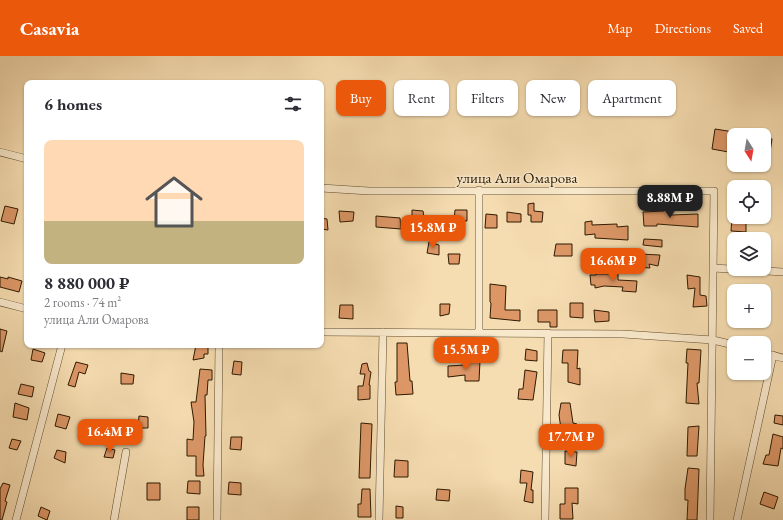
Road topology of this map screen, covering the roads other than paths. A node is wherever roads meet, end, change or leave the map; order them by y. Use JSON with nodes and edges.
{"nodes":[{"id":1,"x":0,"y":152,"type":"edge"},
{"id":2,"x":24,"y":158,"type":"edge"},
{"id":3,"x":324,"y":188,"type":"edge"},
{"id":4,"x":479,"y":190,"type":"junction"},
{"id":5,"x":713,"y":268,"type":"junction"},
{"id":6,"x":783,"y":272,"type":"edge"},
{"id":7,"x":0,"y":302,"type":"edge"},
{"id":8,"x":24,"y":308,"type":"edge"},
{"id":9,"x":324,"y":332,"type":"edge"},
{"id":10,"x":383,"y":332,"type":"junction"},
{"id":11,"x":478,"y":333,"type":"junction"},
{"id":12,"x":548,"y":333,"type":"junction"},
{"id":13,"x":713,"y":340,"type":"junction"},
{"id":14,"x":727,"y":343,"type":"edge"},
{"id":15,"x":61,"y":348,"type":"edge"},
{"id":16,"x":219,"y":348,"type":"edge"},
{"id":17,"x":773,"y":355,"type":"joint"},
{"id":18,"x":783,"y":358,"type":"edge"},
{"id":19,"x":126,"y":452,"type":"dead end"},
{"id":20,"x":16,"y":520,"type":"edge"},
{"id":21,"x":114,"y":520,"type":"edge"},
{"id":22,"x":217,"y":520,"type":"edge"},
{"id":23,"x":379,"y":520,"type":"edge"},
{"id":24,"x":545,"y":520,"type":"edge"},
{"id":25,"x":710,"y":520,"type":"edge"},
{"id":26,"x":737,"y":520,"type":"edge"}],
"edges":[{"from":1,"to":2,"type":"street"},
{"from":3,"to":4,"type":"street","name":"улица Али Омарова"},
{"from":4,"to":5,"type":"street","name":"улица Али Омарова"},
{"from":4,"to":11,"type":"street"},
{"from":5,"to":6,"type":"street"},
{"from":5,"to":13,"type":"street"},
{"from":7,"to":8,"type":"street"},
{"from":9,"to":10,"type":"street"},
{"from":10,"to":11,"type":"street"},
{"from":10,"to":23,"type":"street"},
{"from":11,"to":12,"type":"street"},
{"from":12,"to":13,"type":"street"},
{"from":12,"to":24,"type":"street"},
{"from":13,"to":14,"type":"street"},
{"from":13,"to":25,"type":"street"},
{"from":15,"to":20,"type":"street"},
{"from":16,"to":22,"type":"street"},
{"from":17,"to":18,"type":"street"},
{"from":17,"to":26,"type":"street"},
{"from":19,"to":21,"type":"street"}]}
